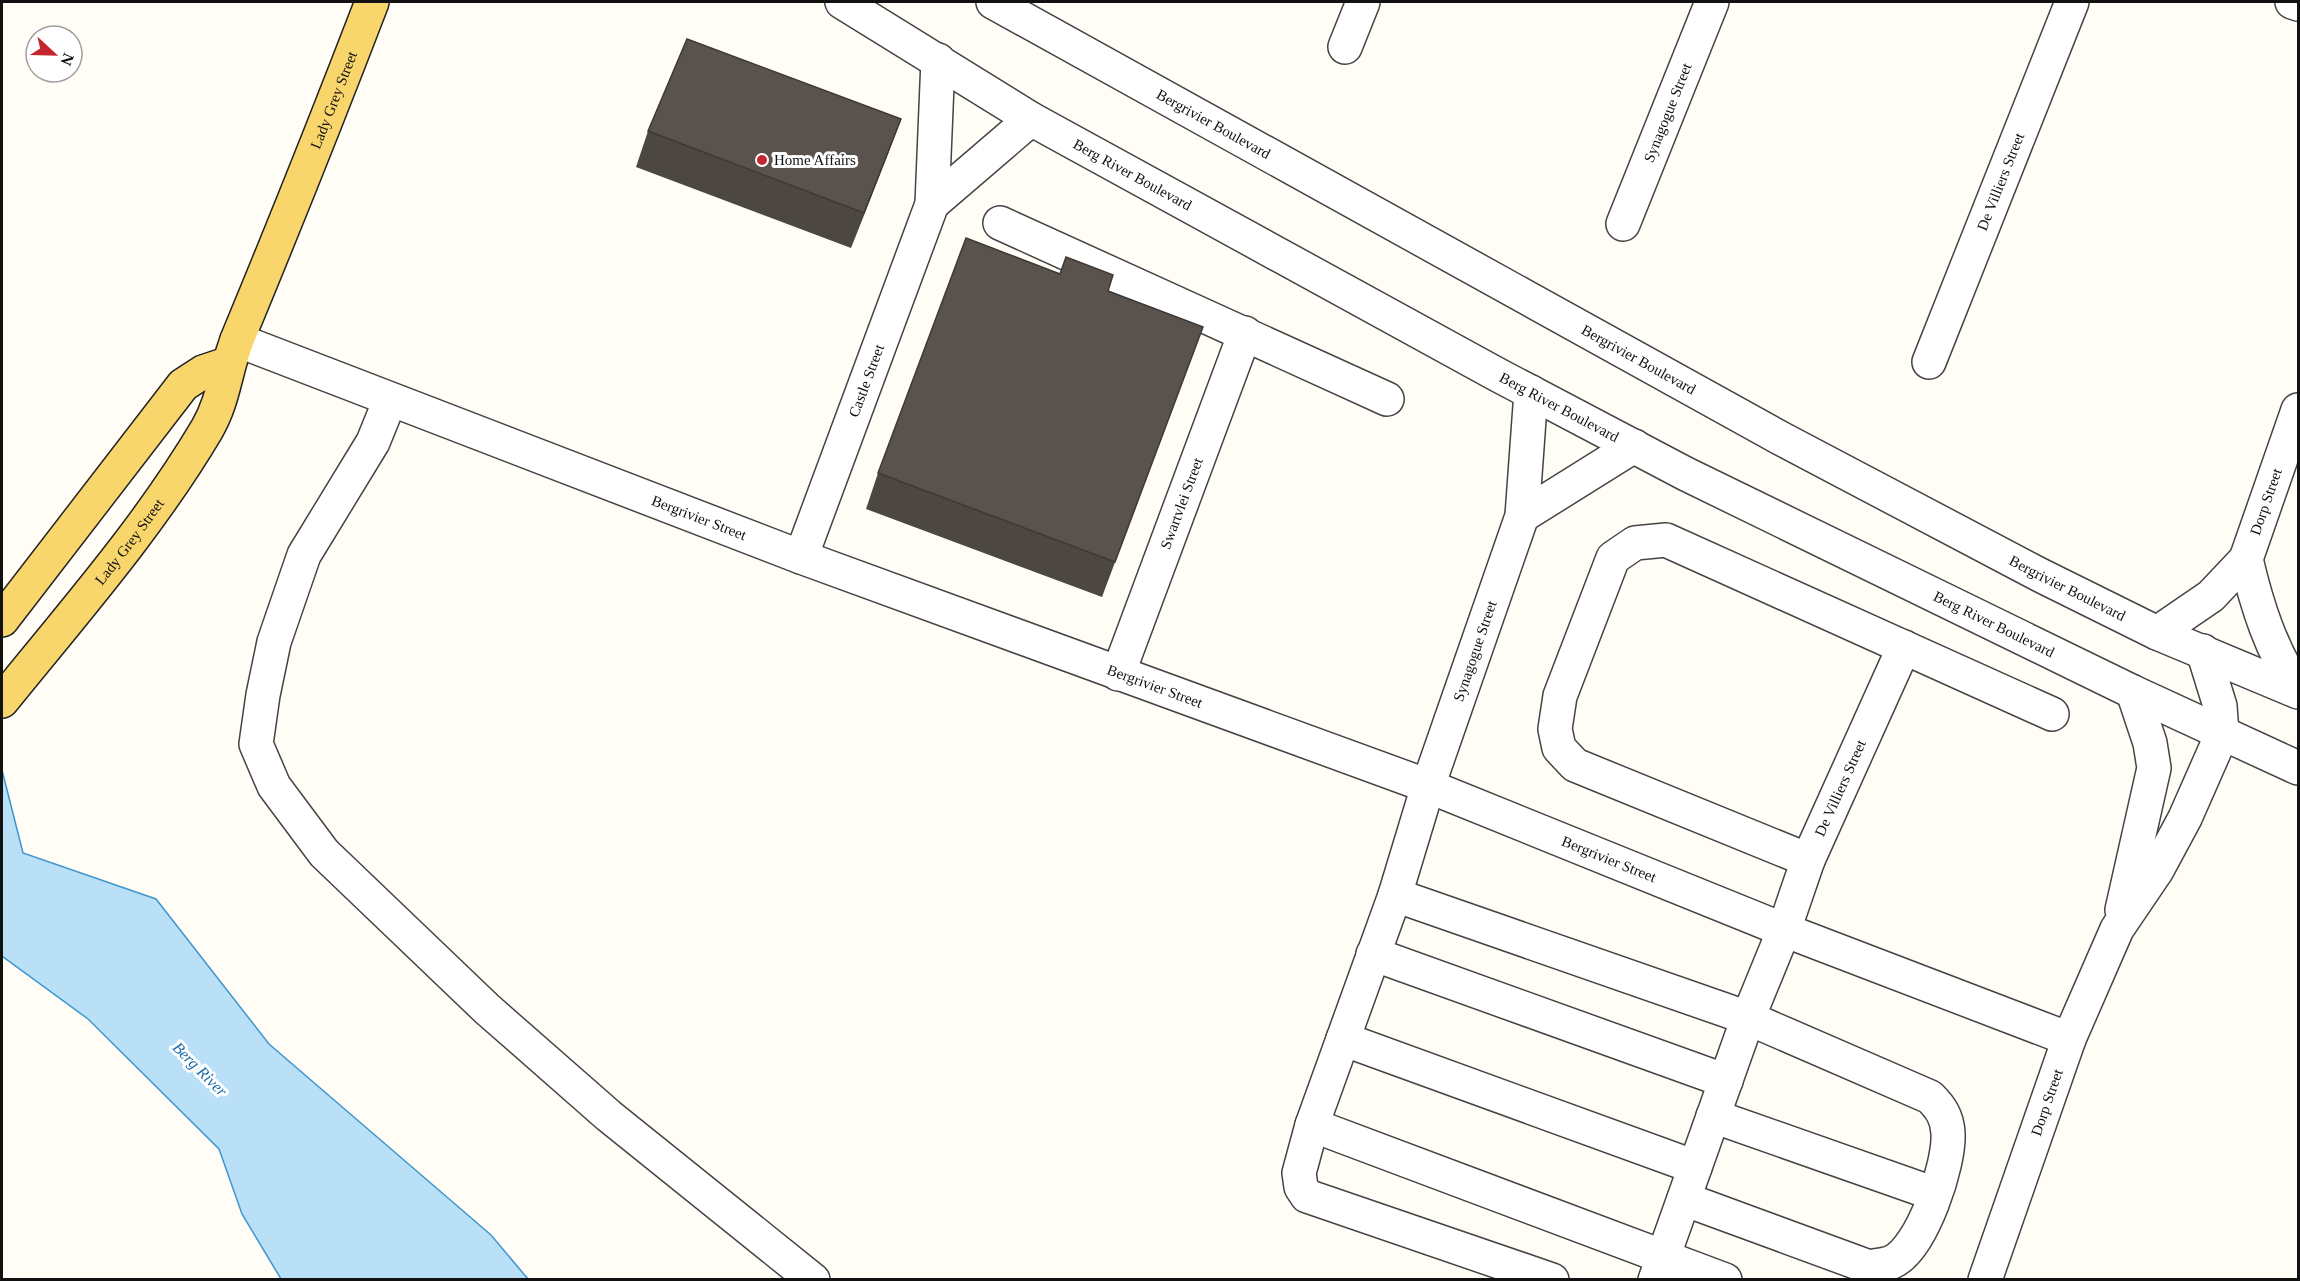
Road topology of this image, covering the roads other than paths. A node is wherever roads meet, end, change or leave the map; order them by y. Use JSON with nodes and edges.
{"nodes":[{"id":1,"x":372,"y":2,"type":"edge"},
{"id":2,"x":842,"y":2,"type":"edge"},
{"id":3,"x":993,"y":2,"type":"edge"},
{"id":4,"x":1363,"y":2,"type":"edge"},
{"id":5,"x":1712,"y":2,"type":"edge"},
{"id":6,"x":2072,"y":2,"type":"edge"},
{"id":7,"x":2292,"y":2,"type":"edge"},
{"id":8,"x":2298,"y":4,"type":"edge"},
{"id":9,"x":1034,"y":14,"type":"edge"},
{"id":10,"x":1345,"y":47,"type":"dead end"},
{"id":11,"x":938,"y":60,"type":"junction"},
{"id":12,"x":1031,"y":119,"type":"junction"},
{"id":13,"x":932,"y":204,"type":"junction"},
{"id":14,"x":1000,"y":223,"type":"dead end"},
{"id":15,"x":1623,"y":224,"type":"dead end"},
{"id":16,"x":1245,"y":333,"type":"junction"},
{"id":17,"x":232,"y":352,"type":"junction"},
{"id":18,"x":1929,"y":362,"type":"dead end"},
{"id":19,"x":1531,"y":392,"type":"junction"},
{"id":20,"x":1387,"y":399,"type":"dead end"},
{"id":21,"x":390,"y":400,"type":"junction"},
{"id":22,"x":2298,"y":410,"type":"edge"},
{"id":23,"x":1634,"y":446,"type":"junction"},
{"id":24,"x":1522,"y":516,"type":"junction"},
{"id":25,"x":801,"y":557,"type":"junction"},
{"id":26,"x":2246,"y":559,"type":"junction"},
{"id":27,"x":2,"y":620,"type":"edge"},
{"id":28,"x":2157,"y":633,"type":"junction"},
{"id":29,"x":1904,"y":647,"type":"junction"},
{"id":30,"x":2203,"y":651,"type":"junction"},
{"id":31,"x":1118,"y":674,"type":"junction"},
{"id":32,"x":2298,"y":691,"type":"edge"},
{"id":33,"x":2133,"y":692,"type":"junction"},
{"id":34,"x":2,"y":701,"type":"edge"},
{"id":35,"x":2052,"y":714,"type":"dead end"},
{"id":36,"x":2222,"y":734,"type":"junction"},
{"id":37,"x":2298,"y":768,"type":"edge"},
{"id":38,"x":1428,"y":786,"type":"junction"},
{"id":39,"x":1808,"y":860,"type":"junction"},
{"id":40,"x":1395,"y":895,"type":"junction"},
{"id":41,"x":2117,"y":929,"type":"junction"},
{"id":42,"x":1784,"y":930,"type":"junction"},
{"id":43,"x":1373,"y":954,"type":"junction"},
{"id":44,"x":1748,"y":1018,"type":"junction"},
{"id":45,"x":1343,"y":1039,"type":"junction"},
{"id":46,"x":2069,"y":1039,"type":"junction"},
{"id":47,"x":1726,"y":1081,"type":"junction"},
{"id":48,"x":1713,"y":1116,"type":"junction"},
{"id":49,"x":1312,"y":1125,"type":"junction"},
{"id":50,"x":1695,"y":1167,"type":"junction"},
{"id":51,"x":1935,"y":1194,"type":"junction"},
{"id":52,"x":1684,"y":1199,"type":"junction"},
{"id":53,"x":1659,"y":1268,"type":"edge"},
{"id":54,"x":813,"y":1280,"type":"edge"},
{"id":55,"x":1552,"y":1280,"type":"edge"},
{"id":56,"x":1725,"y":1280,"type":"edge"},
{"id":57,"x":1985,"y":1280,"type":"edge"}],
"edges":[{"from":1,"to":17,"type":"main road","name":"Lady Grey Street"},
{"from":2,"to":11,"type":"street","name":"Berg River Boulevard"},
{"from":3,"to":9,"type":"street","name":"Bergrivier Boulevard"},
{"from":4,"to":10,"type":"street"},
{"from":5,"to":15,"type":"street","name":"Synagogue Street"},
{"from":6,"to":18,"type":"street","name":"De Villiers Street"},
{"from":7,"to":8,"type":"street"},
{"from":9,"to":28,"type":"street","name":"Bergrivier Boulevard"},
{"from":11,"to":12,"type":"street","name":"Berg River Boulevard"},
{"from":11,"to":13,"type":"street","name":"Castle Street"},
{"from":12,"to":13,"type":"street","name":"Castle Street"},
{"from":12,"to":19,"type":"street","name":"Berg River Boulevard"},
{"from":13,"to":25,"type":"street","name":"Castle Street"},
{"from":14,"to":16,"type":"street"},
{"from":16,"to":20,"type":"street"},
{"from":16,"to":31,"type":"street","name":"Swartvlei Street"},
{"from":17,"to":21,"type":"street","name":"Bergrivier Street"},
{"from":17,"to":27,"type":"main road"},
{"from":17,"to":34,"type":"main road","name":"Lady Grey Street"},
{"from":19,"to":23,"type":"street","name":"Berg River Boulevard"},
{"from":19,"to":24,"type":"street","name":"Synagogue Street"},
{"from":21,"to":25,"type":"street","name":"Bergrivier Street"},
{"from":21,"to":54,"type":"street"},
{"from":22,"to":26,"type":"street","name":"Dorp Street"},
{"from":23,"to":24,"type":"street"},
{"from":23,"to":33,"type":"street","name":"Berg River Boulevard"},
{"from":24,"to":38,"type":"street","name":"Synagogue Street"},
{"from":25,"to":31,"type":"street","name":"Bergrivier Street"},
{"from":26,"to":28,"type":"street","name":"Dorp Street"},
{"from":26,"to":32,"type":"street"},
{"from":28,"to":30,"type":"street","name":"Bergrivier Boulevard"},
{"from":29,"to":35,"type":"street"},
{"from":29,"to":39,"type":"street","name":"De Villiers Street"},
{"from":29,"to":39,"type":"street"},
{"from":30,"to":32,"type":"street","name":"Bergrivier Boulevard"},
{"from":30,"to":36,"type":"street","name":"Dorp Street"},
{"from":31,"to":38,"type":"street","name":"Bergrivier Street"},
{"from":33,"to":36,"type":"street","name":"Berg River Boulevard"},
{"from":33,"to":41,"type":"street","name":"Dorp Street"},
{"from":36,"to":37,"type":"street","name":"Berg River Boulevard"},
{"from":36,"to":41,"type":"street","name":"Dorp Street"},
{"from":38,"to":40,"type":"street","name":"Synagogue Street"},
{"from":38,"to":42,"type":"street","name":"Bergrivier Street"},
{"from":39,"to":42,"type":"street","name":"De Villiers Street"},
{"from":40,"to":43,"type":"street","name":"Synagogue Street"},
{"from":40,"to":44,"type":"street"},
{"from":41,"to":46,"type":"street","name":"Dorp Street"},
{"from":42,"to":44,"type":"street","name":"De Villiers Street"},
{"from":42,"to":46,"type":"street","name":"Bergrivier Street"},
{"from":43,"to":45,"type":"street","name":"Synagogue Street"},
{"from":43,"to":47,"type":"street"},
{"from":44,"to":47,"type":"street","name":"De Villiers Street"},
{"from":44,"to":51,"type":"street"},
{"from":45,"to":49,"type":"street","name":"Synagogue Street"},
{"from":45,"to":50,"type":"street"},
{"from":46,"to":57,"type":"street","name":"Dorp Street"},
{"from":47,"to":48,"type":"street","name":"De Villiers Street"},
{"from":48,"to":50,"type":"street","name":"De Villiers Street"},
{"from":48,"to":51,"type":"street"},
{"from":49,"to":53,"type":"street"},
{"from":49,"to":55,"type":"street","name":"Synagogue Street"},
{"from":50,"to":52,"type":"street","name":"De Villiers Street"},
{"from":51,"to":52,"type":"street"},
{"from":52,"to":53,"type":"street","name":"De Villiers Street"},
{"from":53,"to":56,"type":"street"}]}
